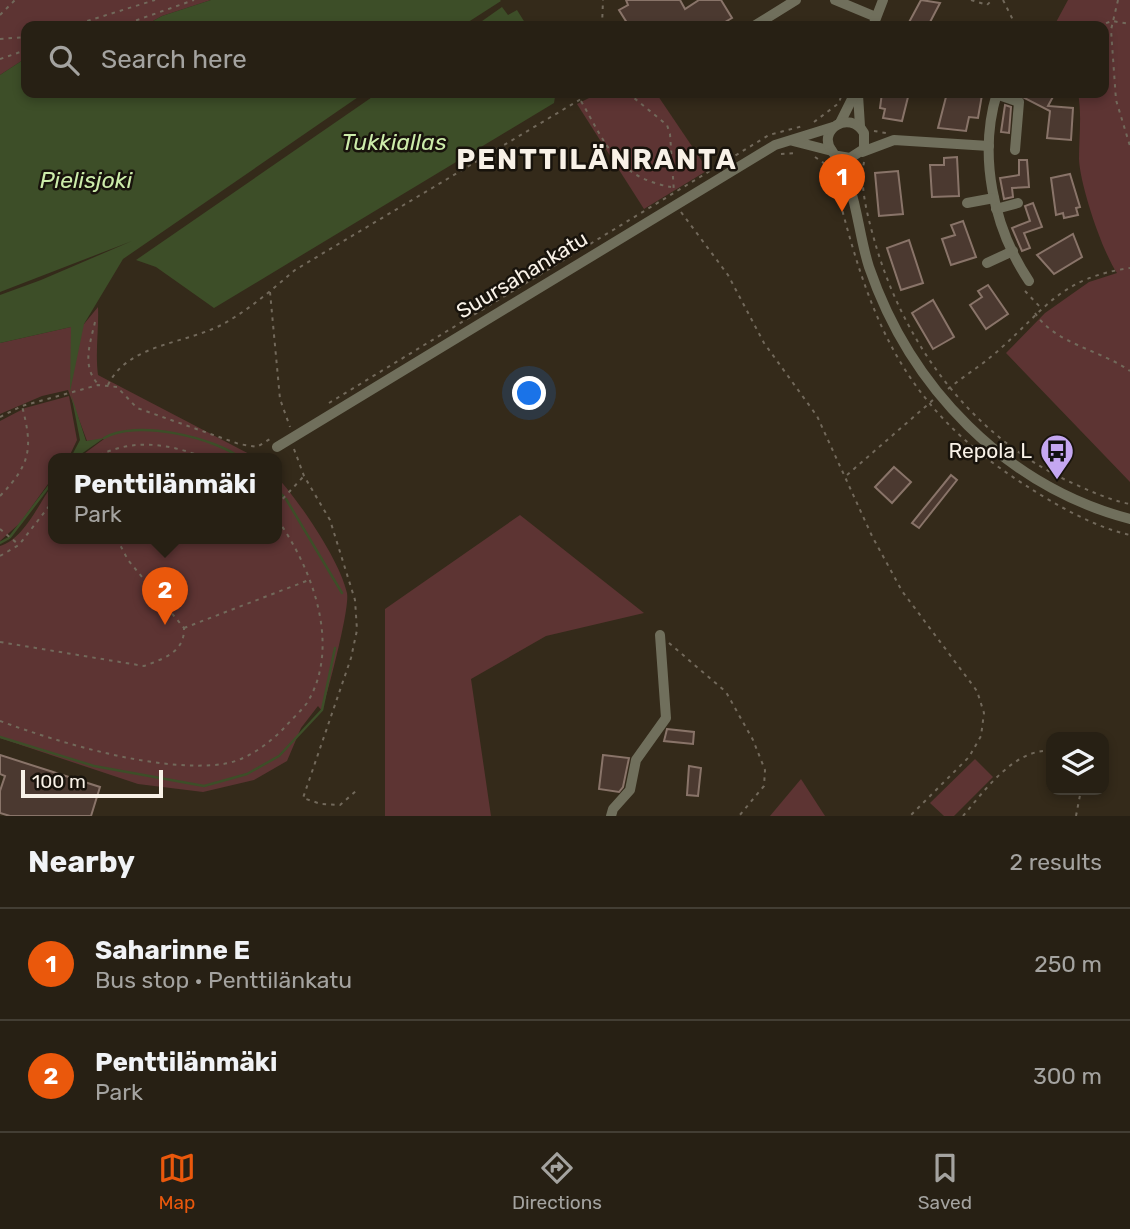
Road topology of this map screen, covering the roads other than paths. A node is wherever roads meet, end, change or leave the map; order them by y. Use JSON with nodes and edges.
{"nodes":[{"id":1,"x":796,"y":0,"type":"edge"},
{"id":2,"x":835,"y":0,"type":"edge"},
{"id":3,"x":883,"y":0,"type":"edge"},
{"id":4,"x":762,"y":21,"type":"edge"},
{"id":5,"x":873,"y":21,"type":"edge"},
{"id":6,"x":875,"y":21,"type":"edge"},
{"id":7,"x":854,"y":98,"type":"edge"},
{"id":8,"x":858,"y":98,"type":"edge"},
{"id":9,"x":995,"y":98,"type":"edge"},
{"id":10,"x":1008,"y":98,"type":"edge"},
{"id":11,"x":836,"y":125,"type":"junction"},
{"id":12,"x":865,"y":129,"type":"junction"},
{"id":13,"x":892,"y":136,"type":"junction"},
{"id":14,"x":789,"y":140,"type":"junction"},
{"id":15,"x":989,"y":146,"type":"junction"},
{"id":16,"x":1015,"y":150,"type":"dead end"},
{"id":17,"x":835,"y":154,"type":"junction"},
{"id":18,"x":861,"y":156,"type":"junction"},
{"id":19,"x":849,"y":188,"type":"junction"},
{"id":20,"x":967,"y":203,"type":"dead end"},
{"id":21,"x":995,"y":203,"type":"junction"},
{"id":22,"x":1018,"y":203,"type":"dead end"},
{"id":23,"x":1013,"y":251,"type":"junction"},
{"id":24,"x":987,"y":263,"type":"dead end"},
{"id":25,"x":1026,"y":284,"type":"road end"},
{"id":26,"x":277,"y":447,"type":"dead end"},
{"id":27,"x":1130,"y":519,"type":"edge"},
{"id":28,"x":660,"y":635,"type":"road end"},
{"id":29,"x":611,"y":816,"type":"edge"}],
"edges":[{"from":1,"to":4,"type":"street"},
{"from":2,"to":5,"type":"street"},
{"from":3,"to":6,"type":"street"},
{"from":7,"to":11,"type":"street"},
{"from":8,"to":12,"type":"street"},
{"from":9,"to":15,"type":"street"},
{"from":10,"to":16,"type":"street"},
{"from":11,"to":12,"type":"street"},
{"from":11,"to":14,"type":"street","name":"Suursahankatu"},
{"from":11,"to":17,"type":"street"},
{"from":12,"to":13,"type":"street"},
{"from":12,"to":18,"type":"street"},
{"from":13,"to":15,"type":"street"},
{"from":13,"to":18,"type":"street"},
{"from":14,"to":17,"type":"street"},
{"from":14,"to":26,"type":"street","name":"Suursahankatu"},
{"from":15,"to":21,"type":"street"},
{"from":17,"to":18,"type":"street"},
{"from":17,"to":19,"type":"street"},
{"from":18,"to":19,"type":"street"},
{"from":19,"to":27,"type":"street"},
{"from":20,"to":21,"type":"street"},
{"from":21,"to":22,"type":"street"},
{"from":21,"to":23,"type":"street"},
{"from":23,"to":24,"type":"street"},
{"from":23,"to":25,"type":"street"},
{"from":28,"to":29,"type":"street"}]}
